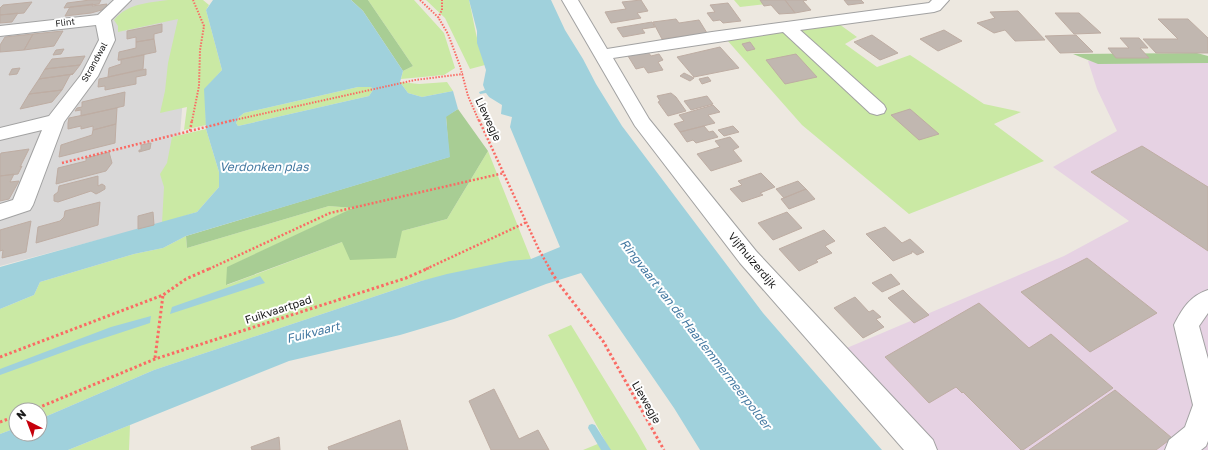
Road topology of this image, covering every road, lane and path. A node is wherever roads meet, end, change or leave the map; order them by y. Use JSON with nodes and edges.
{"nodes":[{"id":1,"x":124,"y":0,"type":"edge"},
{"id":2,"x":193,"y":0,"type":"edge"},
{"id":3,"x":420,"y":0,"type":"edge"},
{"id":4,"x":442,"y":0,"type":"edge"},
{"id":5,"x":570,"y":0,"type":"edge"},
{"id":6,"x":941,"y":0,"type":"edge"},
{"id":7,"x":438,"y":18,"type":"junction"},
{"id":8,"x":103,"y":19,"type":"junction"},
{"id":9,"x":788,"y":28,"type":"junction"},
{"id":10,"x":0,"y":31,"type":"edge"},
{"id":11,"x":602,"y":56,"type":"junction"},
{"id":12,"x":463,"y":74,"type":"junction"},
{"id":13,"x":877,"y":109,"type":"dead end"},
{"id":14,"x":55,"y":121,"type":"junction"},
{"id":15,"x":190,"y":130,"type":"junction"},
{"id":16,"x":0,"y":134,"type":"edge"},
{"id":17,"x":36,"y":169,"type":"junction"},
{"id":18,"x":504,"y":173,"type":"junction"},
{"id":19,"x":0,"y":212,"type":"edge"},
{"id":20,"x":527,"y":222,"type":"junction"},
{"id":21,"x":163,"y":295,"type":"junction"},
{"id":22,"x":1208,"y":300,"type":"edge"},
{"id":23,"x":0,"y":357,"type":"edge"},
{"id":24,"x":155,"y":358,"type":"junction"},
{"id":25,"x":48,"y":404,"type":"edge"},
{"id":26,"x":664,"y":450,"type":"edge"},
{"id":27,"x":923,"y":450,"type":"edge"},
{"id":28,"x":1179,"y":450,"type":"edge"}],
"edges":[{"from":1,"to":8,"type":"street"},
{"from":2,"to":15,"type":"path"},
{"from":3,"to":7,"type":"path","name":"Liewegje"},
{"from":4,"to":7,"type":"path"},
{"from":5,"to":11,"type":"street","name":"Vijfhuizerdijk"},
{"from":6,"to":9,"type":"street"},
{"from":7,"to":12,"type":"path","name":"Liewegje"},
{"from":8,"to":10,"type":"street","name":"Flint"},
{"from":8,"to":14,"type":"street","name":"Strandwal"},
{"from":9,"to":11,"type":"street"},
{"from":9,"to":13,"type":"street"},
{"from":11,"to":27,"type":"street","name":"Vijfhuizerdijk"},
{"from":12,"to":15,"type":"path"},
{"from":12,"to":18,"type":"path","name":"Liewegje"},
{"from":14,"to":16,"type":"street"},
{"from":14,"to":17,"type":"street","name":"Strandwal"},
{"from":15,"to":17,"type":"path"},
{"from":17,"to":19,"type":"street","name":"Strandwal"},
{"from":18,"to":20,"type":"path","name":"Liewegje"},
{"from":18,"to":21,"type":"path"},
{"from":20,"to":24,"type":"path","name":"Fuikvaartpad"},
{"from":20,"to":26,"type":"path","name":"Liewegje"},
{"from":21,"to":23,"type":"path"},
{"from":21,"to":24,"type":"path"},
{"from":22,"to":28,"type":"street"},
{"from":24,"to":25,"type":"path","name":"Fuikvaartpad"}]}
